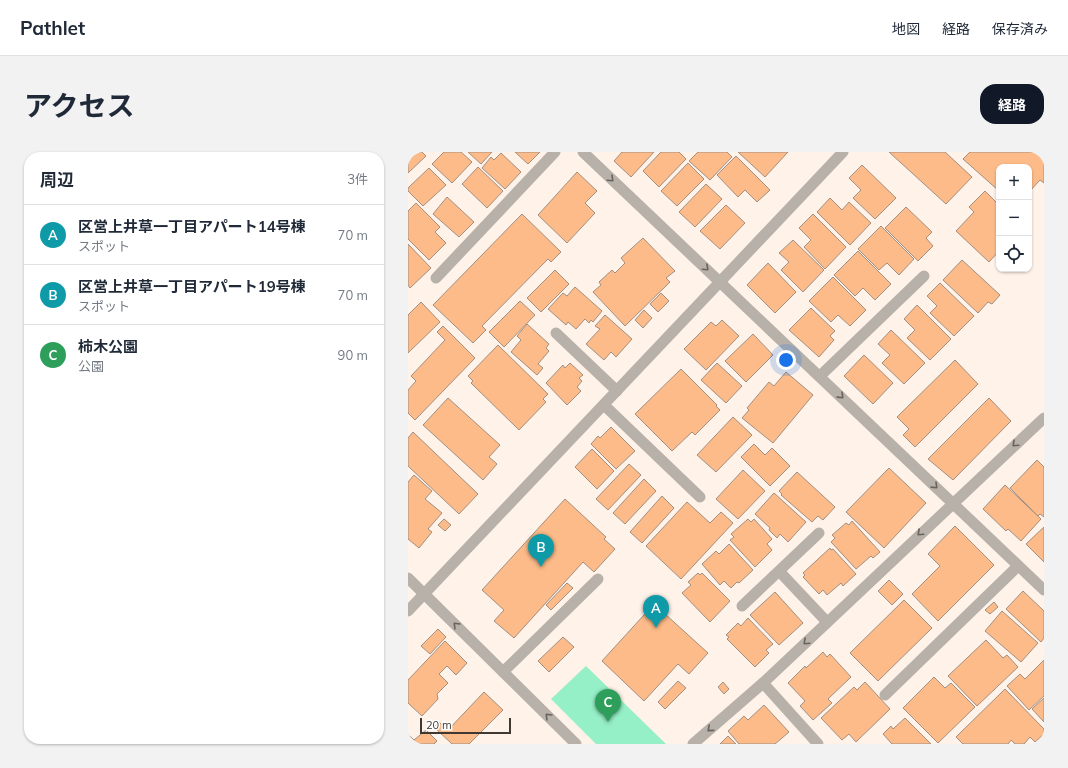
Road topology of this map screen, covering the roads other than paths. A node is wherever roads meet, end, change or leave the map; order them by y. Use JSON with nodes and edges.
{"nodes":[{"id":1,"x":555,"y":152,"type":"edge"},
{"id":2,"x":583,"y":152,"type":"edge"},
{"id":3,"x":843,"y":152,"type":"edge"},
{"id":4,"x":924,"y":276,"type":"dead end"},
{"id":5,"x":436,"y":278,"type":"dead end"},
{"id":6,"x":720,"y":282,"type":"junction"},
{"id":7,"x":556,"y":333,"type":"dead end"},
{"id":8,"x":820,"y":376,"type":"junction"},
{"id":9,"x":617,"y":391,"type":"junction"},
{"id":10,"x":604,"y":405,"type":"junction"},
{"id":11,"x":1044,"y":418,"type":"edge"},
{"id":12,"x":700,"y":497,"type":"dead end"},
{"id":13,"x":952,"y":503,"type":"junction"},
{"id":14,"x":819,"y":532,"type":"dead end"},
{"id":15,"x":1018,"y":566,"type":"junction"},
{"id":16,"x":779,"y":571,"type":"junction"},
{"id":17,"x":408,"y":578,"type":"edge"},
{"id":18,"x":598,"y":579,"type":"dead end"},
{"id":19,"x":1044,"y":590,"type":"edge"},
{"id":20,"x":424,"y":594,"type":"junction"},
{"id":21,"x":742,"y":606,"type":"dead end"},
{"id":22,"x":408,"y":611,"type":"edge"},
{"id":23,"x":827,"y":622,"type":"junction"},
{"id":24,"x":503,"y":672,"type":"junction"},
{"id":25,"x":762,"y":683,"type":"junction"},
{"id":26,"x":885,"y":695,"type":"dead end"},
{"id":27,"x":576,"y":744,"type":"edge"},
{"id":28,"x":693,"y":744,"type":"edge"},
{"id":29,"x":818,"y":744,"type":"edge"}],
"edges":[{"from":1,"to":5,"type":"street"},
{"from":2,"to":6,"type":"street","one_way":true},
{"from":3,"to":6,"type":"street"},
{"from":4,"to":8,"type":"street"},
{"from":6,"to":8,"type":"street"},
{"from":6,"to":9,"type":"street"},
{"from":7,"to":9,"type":"street"},
{"from":8,"to":13,"type":"street","one_way":true},
{"from":9,"to":10,"type":"street"},
{"from":10,"to":12,"type":"street"},
{"from":10,"to":20,"type":"street"},
{"from":11,"to":13,"type":"street","one_way":true},
{"from":13,"to":15,"type":"street"},
{"from":13,"to":23,"type":"street","one_way":true},
{"from":14,"to":16,"type":"street"},
{"from":15,"to":19,"type":"street"},
{"from":15,"to":26,"type":"street"},
{"from":16,"to":21,"type":"street"},
{"from":16,"to":23,"type":"street"},
{"from":17,"to":20,"type":"street"},
{"from":18,"to":24,"type":"street"},
{"from":20,"to":22,"type":"street"},
{"from":24,"to":20,"type":"street","one_way":true},
{"from":23,"to":25,"type":"street","one_way":true},
{"from":27,"to":24,"type":"street","one_way":true},
{"from":25,"to":28,"type":"street","one_way":true},
{"from":25,"to":29,"type":"street"}]}
